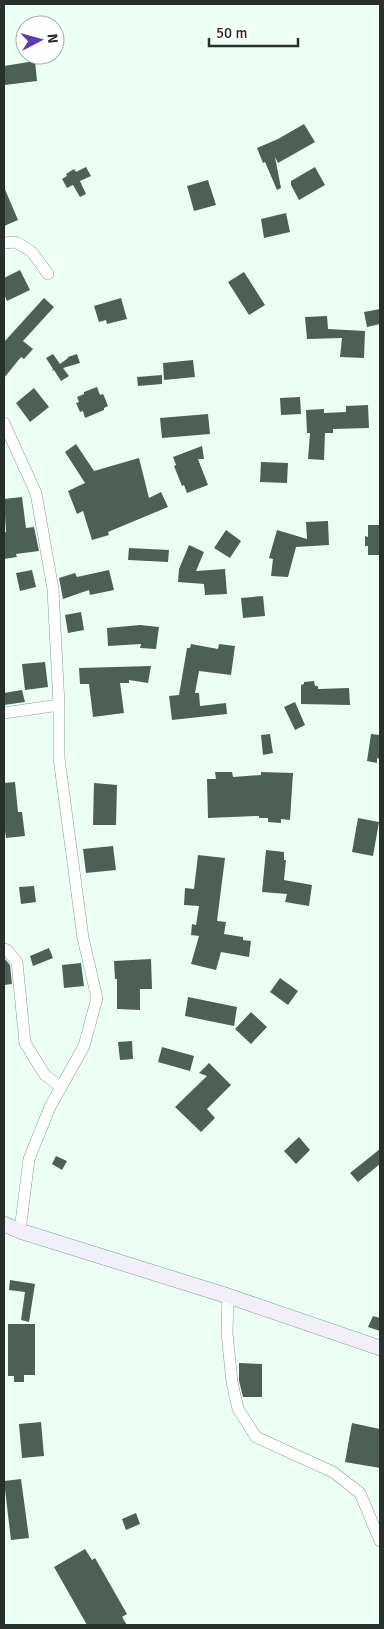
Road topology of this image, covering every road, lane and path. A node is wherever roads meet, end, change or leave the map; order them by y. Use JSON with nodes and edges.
{"nodes":[{"id":1,"x":4,"y":243,"type":"edge"},
{"id":2,"x":48,"y":274,"type":"dead end"},
{"id":3,"x":4,"y":423,"type":"edge"},
{"id":4,"x":59,"y":706,"type":"junction"},
{"id":5,"x":4,"y":714,"type":"edge"},
{"id":6,"x":4,"y":949,"type":"edge"},
{"id":7,"x":62,"y":1087,"type":"junction"},
{"id":8,"x":4,"y":1224,"type":"edge"},
{"id":9,"x":20,"y":1231,"type":"junction"},
{"id":10,"x":228,"y":1296,"type":"junction"},
{"id":11,"x":380,"y":1348,"type":"edge"},
{"id":12,"x":380,"y":1541,"type":"edge"}],
"edges":[{"from":1,"to":2,"type":"street"},
{"from":3,"to":4,"type":"street"},
{"from":4,"to":5,"type":"street"},
{"from":4,"to":7,"type":"street"},
{"from":6,"to":7,"type":"street"},
{"from":7,"to":9,"type":"street"},
{"from":8,"to":9,"type":"main road"},
{"from":9,"to":10,"type":"main road"},
{"from":10,"to":11,"type":"main road"},
{"from":10,"to":12,"type":"street"}]}
